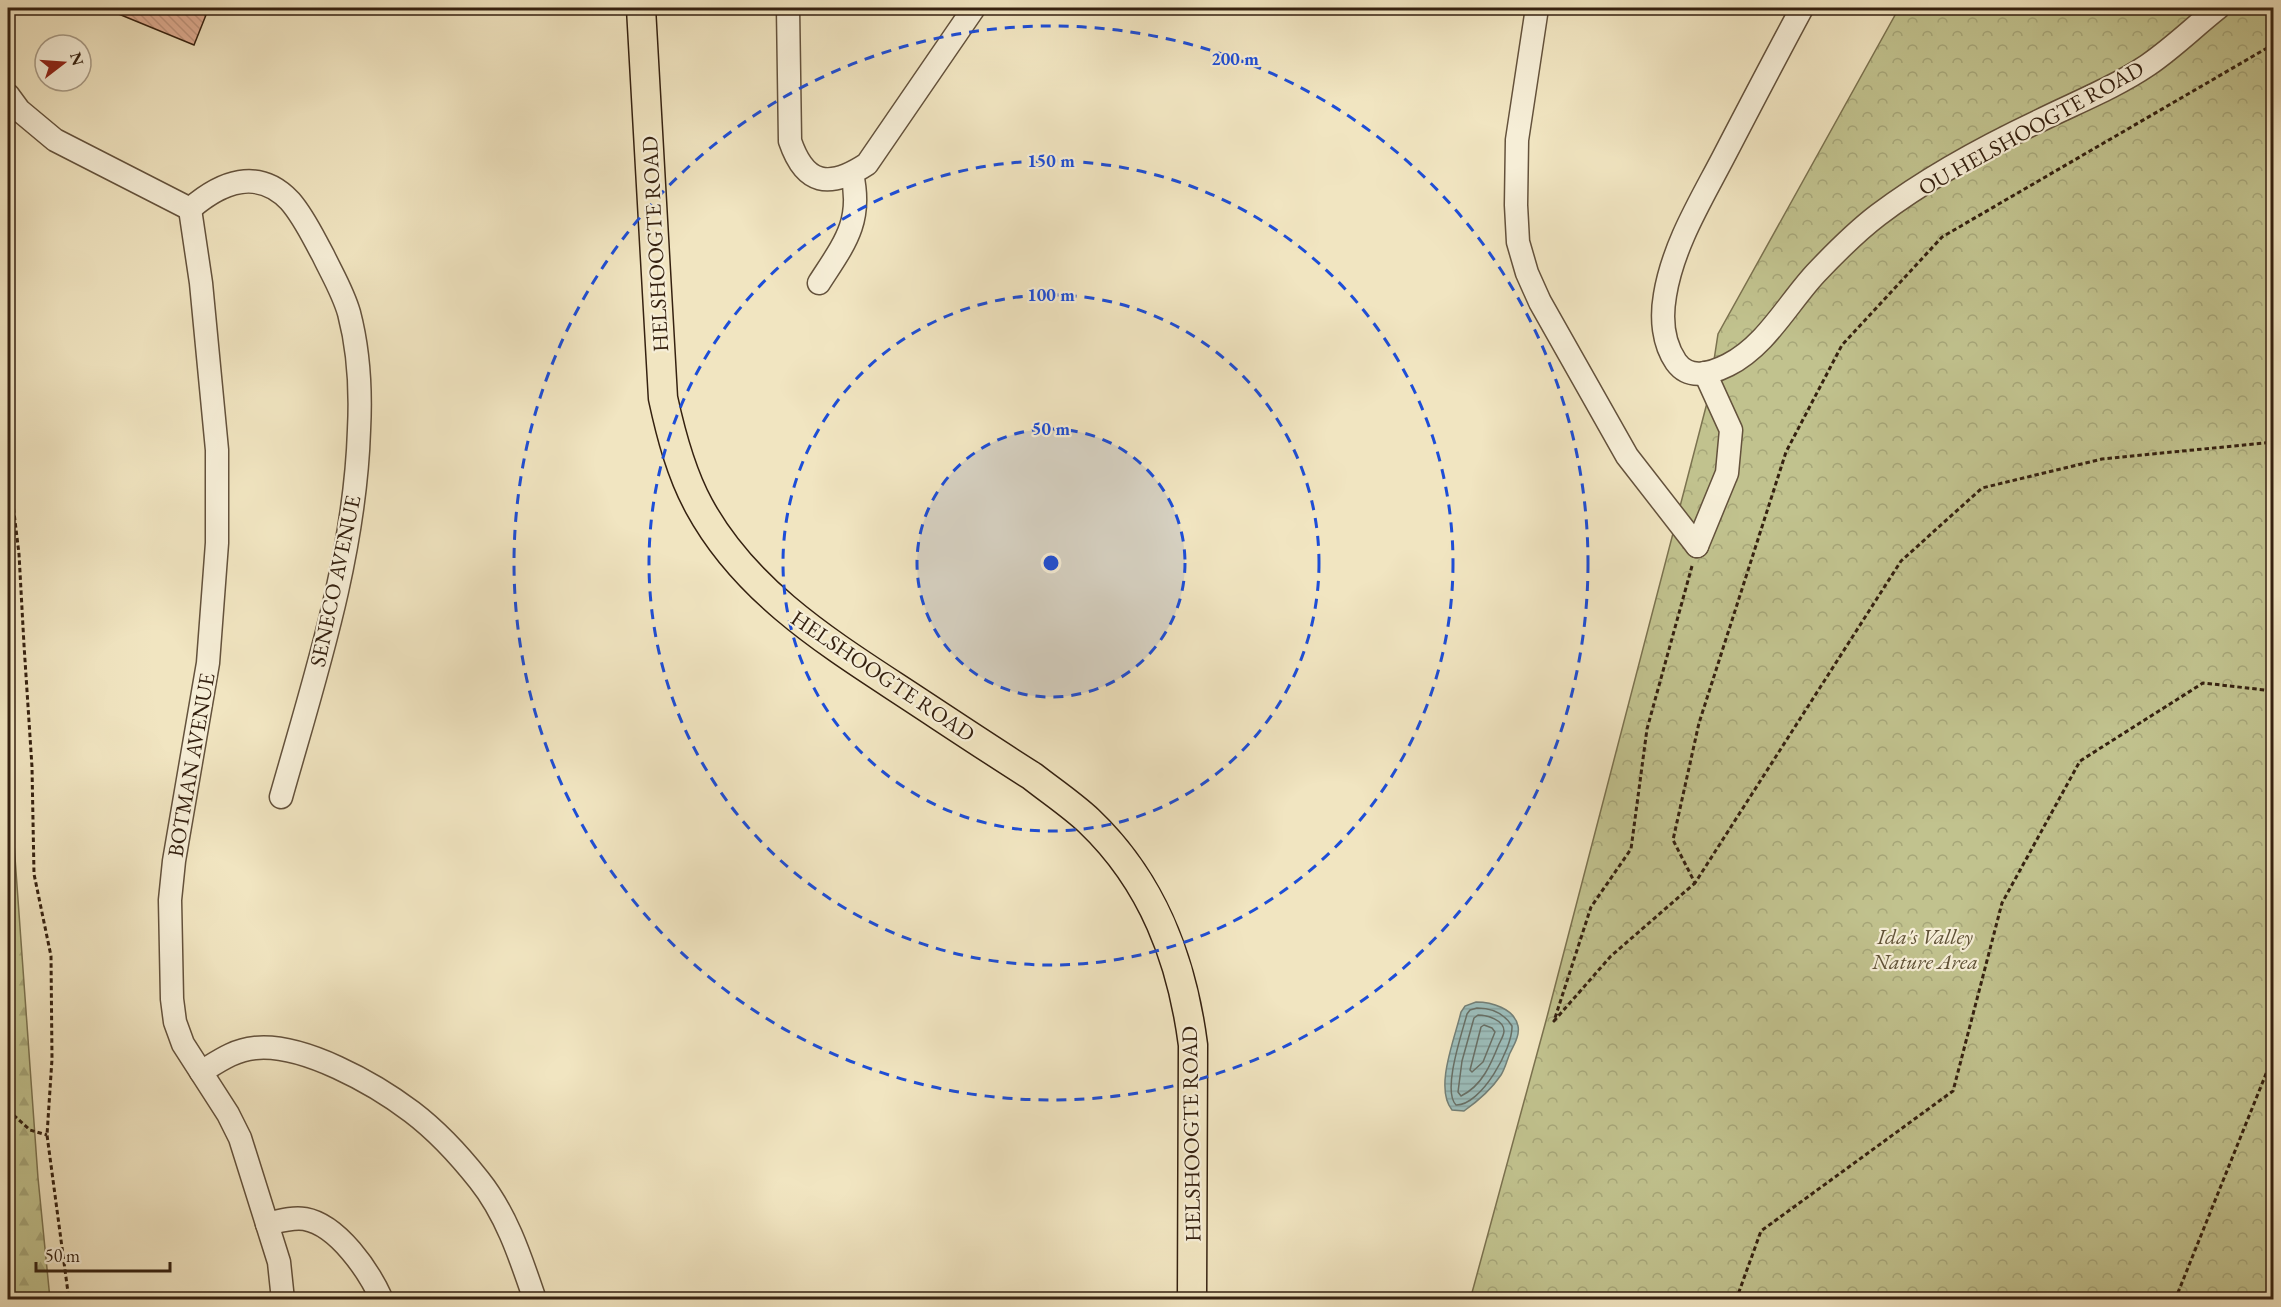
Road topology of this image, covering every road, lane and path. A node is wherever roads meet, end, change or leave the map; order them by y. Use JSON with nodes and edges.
{"nodes":[{"id":1,"x":641,"y":8,"type":"edge"},
{"id":2,"x":788,"y":8,"type":"edge"},
{"id":3,"x":974,"y":8,"type":"edge"},
{"id":4,"x":1537,"y":8,"type":"edge"},
{"id":5,"x":1802,"y":8,"type":"edge"},
{"id":6,"x":2217,"y":8,"type":"edge"},
{"id":7,"x":2274,"y":44,"type":"edge"},
{"id":8,"x":8,"y":95,"type":"edge"},
{"id":9,"x":852,"y":174,"type":"junction"},
{"id":10,"x":190,"y":209,"type":"junction"},
{"id":11,"x":819,"y":283,"type":"dead end"},
{"id":12,"x":1705,"y":373,"type":"junction"},
{"id":13,"x":2274,"y":442,"type":"edge"},
{"id":14,"x":8,"y":451,"type":"edge"},
{"id":15,"x":8,"y":471,"type":"edge"},
{"id":16,"x":1697,"y":546,"type":"junction"},
{"id":17,"x":2274,"y":691,"type":"edge"},
{"id":18,"x":281,"y":797,"type":"dead end"},
{"id":19,"x":1695,"y":883,"type":"junction"},
{"id":20,"x":2274,"y":1054,"type":"edge"},
{"id":21,"x":201,"y":1072,"type":"junction"},
{"id":22,"x":8,"y":1110,"type":"edge"},
{"id":23,"x":46,"y":1136,"type":"junction"},
{"id":24,"x":267,"y":1224,"type":"junction"},
{"id":25,"x":69,"y":1299,"type":"edge"},
{"id":26,"x":283,"y":1299,"type":"edge"},
{"id":27,"x":382,"y":1299,"type":"edge"},
{"id":28,"x":535,"y":1299,"type":"edge"},
{"id":29,"x":1192,"y":1299,"type":"edge"},
{"id":30,"x":1736,"y":1299,"type":"edge"},
{"id":31,"x":2175,"y":1299,"type":"edge"}],
"edges":[{"from":1,"to":29,"type":"main road","name":"HELSHOOGTE ROAD"},
{"from":2,"to":9,"type":"street"},
{"from":3,"to":9,"type":"street"},
{"from":4,"to":16,"type":"street"},
{"from":5,"to":12,"type":"street"},
{"from":6,"to":12,"type":"street","name":"OU HELSHOOGTE ROAD"},
{"from":7,"to":19,"type":"path"},
{"from":8,"to":10,"type":"street"},
{"from":9,"to":11,"type":"street"},
{"from":10,"to":18,"type":"street","name":"SENECO AVENUE"},
{"from":10,"to":21,"type":"street","name":"BOTMAN AVENUE"},
{"from":12,"to":16,"type":"street"},
{"from":13,"to":19,"type":"path"},
{"from":14,"to":15,"type":"path"},
{"from":15,"to":23,"type":"path"},
{"from":16,"to":19,"type":"path"},
{"from":17,"to":30,"type":"path"},
{"from":20,"to":31,"type":"path"},
{"from":21,"to":24,"type":"street","name":"BOTMAN AVENUE"},
{"from":21,"to":28,"type":"street"},
{"from":22,"to":23,"type":"path"},
{"from":23,"to":25,"type":"path"},
{"from":24,"to":26,"type":"street","name":"BOTMAN AVENUE"},
{"from":24,"to":27,"type":"street"}]}
